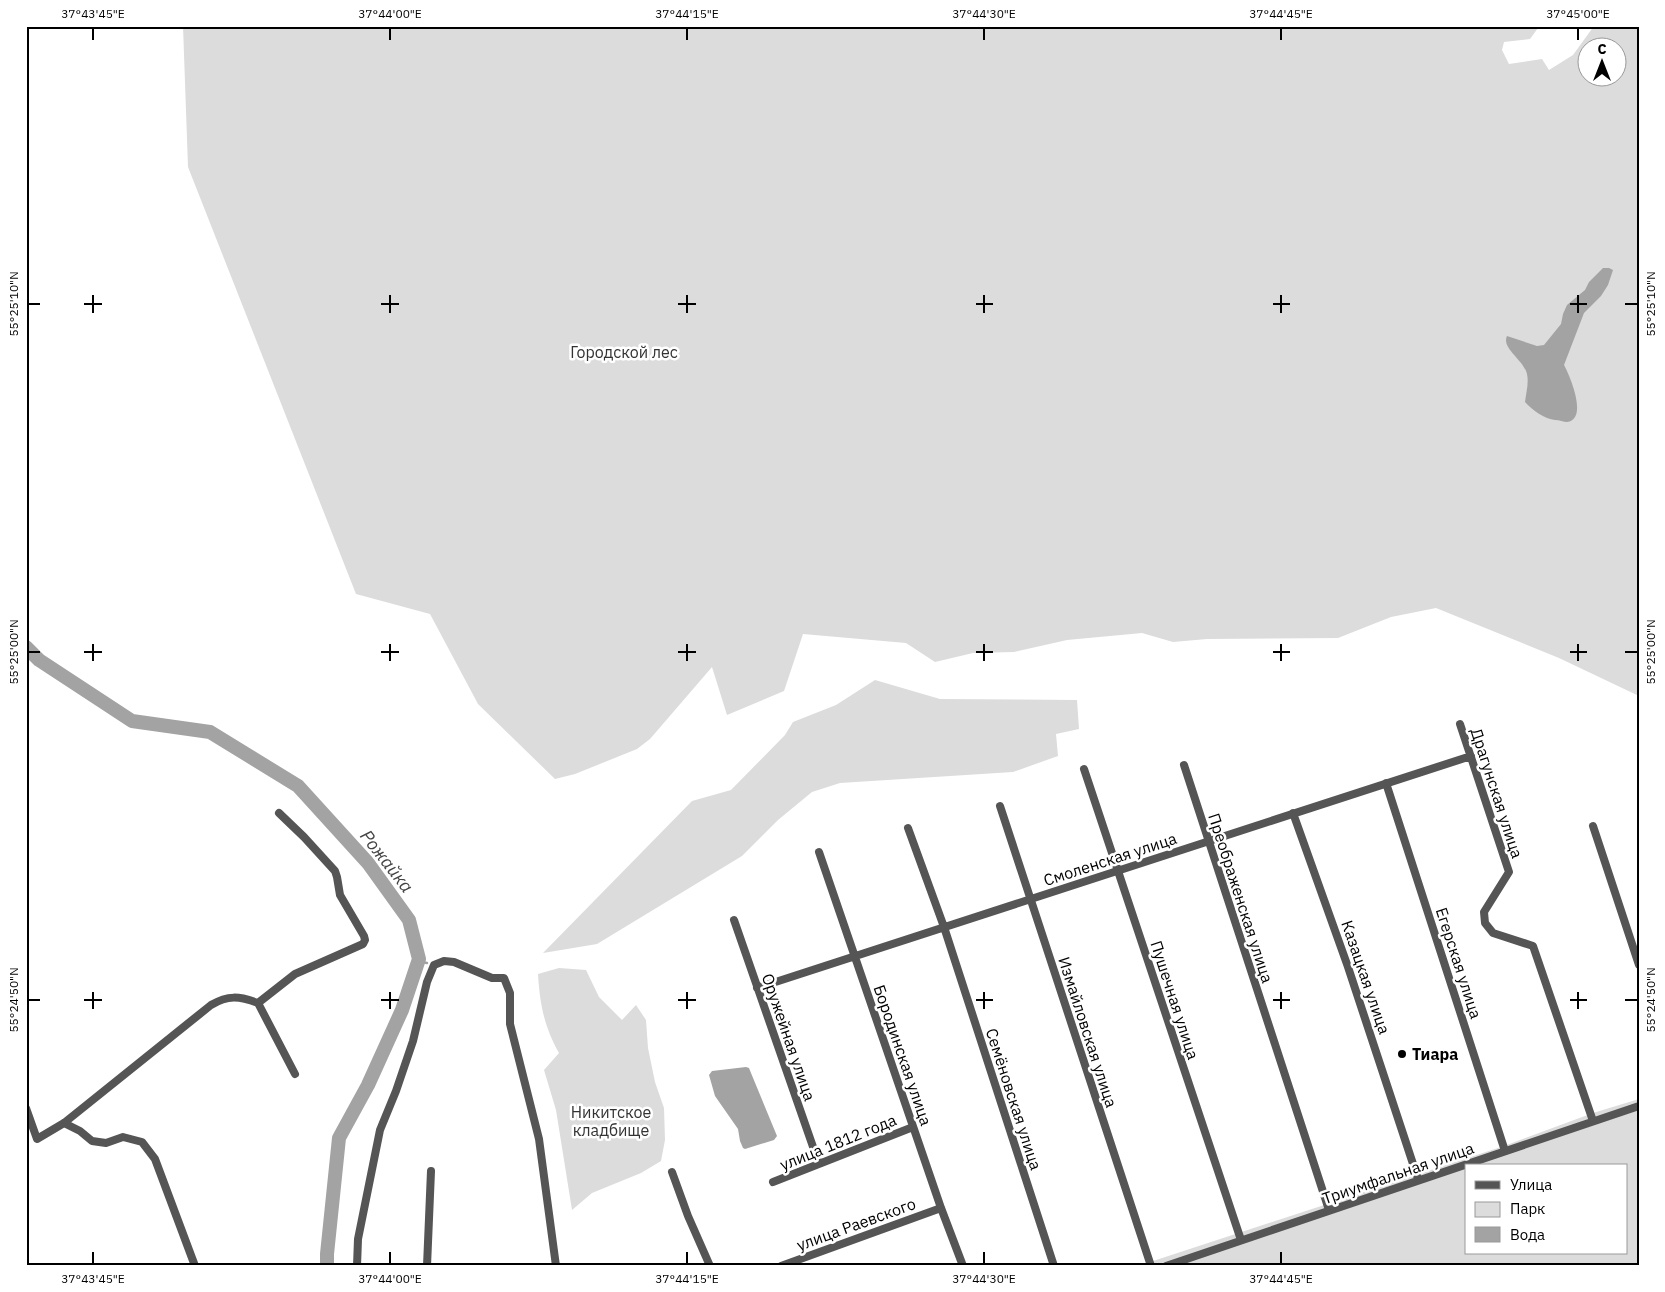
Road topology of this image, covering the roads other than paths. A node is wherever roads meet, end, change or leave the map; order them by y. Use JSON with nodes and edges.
{"nodes":[{"id":1,"x":1460,"y":724,"type":"dead end"},
{"id":2,"x":1471,"y":756,"type":"junction"},
{"id":3,"x":1184,"y":765,"type":"dead end"},
{"id":4,"x":1084,"y":769,"type":"dead end"},
{"id":5,"x":1386,"y":783,"type":"junction"},
{"id":6,"x":1000,"y":806,"type":"dead end"},
{"id":7,"x":279,"y":813,"type":"dead end"},
{"id":8,"x":1293,"y":813,"type":"junction"},
{"id":9,"x":1594,"y":826,"type":"dead end"},
{"id":10,"x":908,"y":828,"type":"dead end"},
{"id":11,"x":1208,"y":841,"type":"junction"},
{"id":12,"x":819,"y":852,"type":"dead end"},
{"id":13,"x":1117,"y":871,"type":"junction"},
{"id":14,"x":1030,"y":899,"type":"junction"},
{"id":15,"x":734,"y":920,"type":"dead end"},
{"id":16,"x":944,"y":927,"type":"junction"},
{"id":17,"x":854,"y":956,"type":"junction"},
{"id":18,"x":1639,"y":965,"type":"edge"},
{"id":19,"x":757,"y":988,"type":"junction"},
{"id":20,"x":258,"y":1004,"type":"junction"},
{"id":21,"x":295,"y":1074,"type":"dead end"},
{"id":22,"x":1639,"y":1106,"type":"edge"},
{"id":23,"x":26,"y":1108,"type":"edge"},
{"id":24,"x":1593,"y":1121,"type":"junction"},
{"id":25,"x":64,"y":1123,"type":"junction"},
{"id":26,"x":913,"y":1127,"type":"junction"},
{"id":27,"x":1506,"y":1151,"type":"junction"},
{"id":28,"x":820,"y":1164,"type":"junction"},
{"id":29,"x":1465,"y":1164,"type":"edge"},
{"id":30,"x":1465,"y":1164,"type":"edge"},
{"id":31,"x":431,"y":1171,"type":"dead end"},
{"id":32,"x":672,"y":1172,"type":"dead end"},
{"id":33,"x":1418,"y":1179,"type":"junction"},
{"id":34,"x":773,"y":1182,"type":"dead end"},
{"id":35,"x":941,"y":1208,"type":"junction"},
{"id":36,"x":1329,"y":1210,"type":"junction"},
{"id":37,"x":1241,"y":1240,"type":"junction"},
{"id":38,"x":1053,"y":1265,"type":"edge"},
{"id":39,"x":195,"y":1266,"type":"edge"},
{"id":40,"x":357,"y":1266,"type":"edge"},
{"id":41,"x":427,"y":1266,"type":"edge"},
{"id":42,"x":556,"y":1266,"type":"edge"},
{"id":43,"x":710,"y":1266,"type":"edge"},
{"id":44,"x":781,"y":1266,"type":"edge"},
{"id":45,"x":962,"y":1266,"type":"edge"},
{"id":46,"x":1152,"y":1266,"type":"edge"},
{"id":47,"x":1166,"y":1266,"type":"edge"}],
"edges":[{"from":1,"to":2,"type":"street","name":"Драгунская улица"},
{"from":2,"to":5,"type":"street","name":"Смоленская улица"},
{"from":2,"to":24,"type":"street","name":"Драгунская улица"},
{"from":3,"to":11,"type":"street","name":"Преображенская улица"},
{"from":4,"to":13,"type":"street","name":"Пушечная улица"},
{"from":5,"to":8,"type":"street","name":"Смоленская улица"},
{"from":5,"to":27,"type":"street","name":"Егерская улица"},
{"from":6,"to":14,"type":"street","name":"Измайловская улица"},
{"from":7,"to":20,"type":"street"},
{"from":8,"to":11,"type":"street","name":"Смоленская улица"},
{"from":8,"to":33,"type":"street","name":"Казацкая улица"},
{"from":9,"to":18,"type":"street"},
{"from":10,"to":16,"type":"street","name":"Семёновская улица"},
{"from":11,"to":13,"type":"street","name":"Смоленская улица"},
{"from":11,"to":36,"type":"street","name":"Преображенская улица"},
{"from":12,"to":17,"type":"street","name":"Бородинская улица"},
{"from":13,"to":14,"type":"street","name":"Смоленская улица"},
{"from":13,"to":37,"type":"street","name":"Пушечная улица"},
{"from":14,"to":16,"type":"street","name":"Смоленская улица"},
{"from":14,"to":46,"type":"street","name":"Измайловская улица"},
{"from":15,"to":19,"type":"street","name":"Оружейная улица"},
{"from":16,"to":17,"type":"street","name":"Смоленская улица"},
{"from":16,"to":38,"type":"street","name":"Семёновская улица"},
{"from":17,"to":19,"type":"street","name":"Смоленская улица"},
{"from":17,"to":26,"type":"street","name":"Бородинская улица"},
{"from":19,"to":28,"type":"street","name":"Оружейная улица"},
{"from":20,"to":21,"type":"street"},
{"from":20,"to":25,"type":"street"},
{"from":22,"to":24,"type":"street","name":"Триумфальная улица"},
{"from":23,"to":25,"type":"street"},
{"from":24,"to":27,"type":"street","name":"Триумфальная улица"},
{"from":25,"to":39,"type":"street"},
{"from":26,"to":28,"type":"street","name":"улица 1812 года"},
{"from":26,"to":35,"type":"street","name":"Бородинская улица"},
{"from":27,"to":29,"type":"street","name":"Триумфальная улица"},
{"from":28,"to":34,"type":"street","name":"улица 1812 года"},
{"from":30,"to":33,"type":"street","name":"Триумфальная улица"},
{"from":31,"to":41,"type":"street"},
{"from":32,"to":43,"type":"street"},
{"from":33,"to":36,"type":"street","name":"Триумфальная улица"},
{"from":35,"to":44,"type":"street","name":"улица Раевского"},
{"from":35,"to":45,"type":"street","name":"Бородинская улица"},
{"from":36,"to":37,"type":"street","name":"Триумфальная улица"},
{"from":37,"to":47,"type":"street","name":"Триумфальная улица"},
{"from":40,"to":42,"type":"street"}]}
